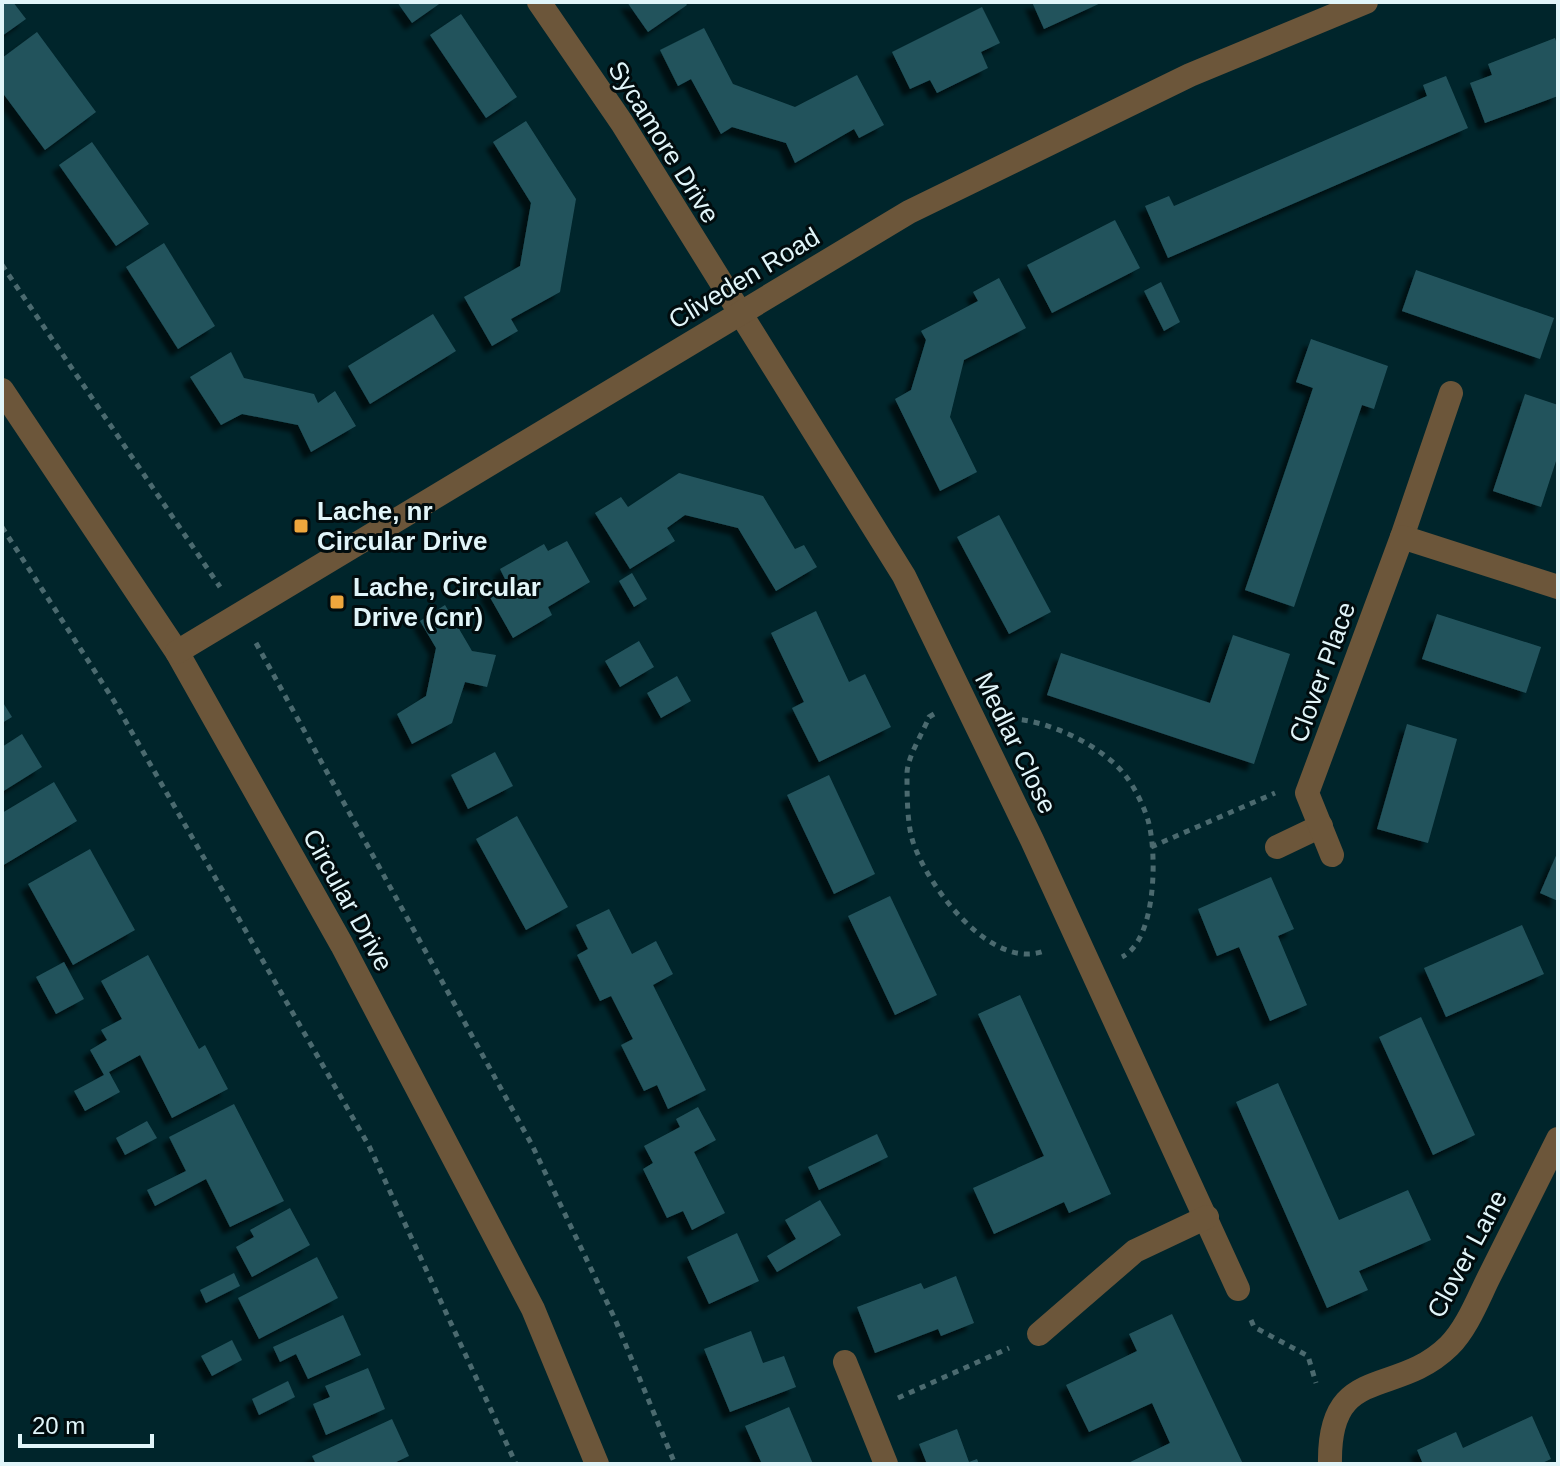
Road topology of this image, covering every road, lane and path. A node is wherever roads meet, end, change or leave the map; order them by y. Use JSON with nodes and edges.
{"nodes":[{"id":1,"x":539,"y":2,"type":"edge"},
{"id":2,"x":1366,"y":2,"type":"edge"},
{"id":3,"x":2,"y":265,"type":"edge"},
{"id":4,"x":738,"y":314,"type":"junction"},
{"id":5,"x":2,"y":390,"type":"edge"},
{"id":6,"x":1451,"y":393,"type":"dead end"},
{"id":7,"x":2,"y":527,"type":"edge"},
{"id":8,"x":1402,"y":537,"type":"junction"},
{"id":9,"x":1558,"y":587,"type":"edge"},
{"id":10,"x":240,"y":615,"type":"junction"},
{"id":11,"x":177,"y":652,"type":"junction"},
{"id":12,"x":968,"y":709,"type":"junction"},
{"id":13,"x":1313,"y":779,"type":"junction"},
{"id":14,"x":1321,"y":826,"type":"junction"},
{"id":15,"x":1151,"y":847,"type":"junction"},
{"id":16,"x":1277,"y":847,"type":"dead end"},
{"id":17,"x":1332,"y":855,"type":"dead end"},
{"id":18,"x":1077,"y":938,"type":"junction"},
{"id":19,"x":1093,"y":972,"type":"junction"},
{"id":20,"x":1558,"y":1139,"type":"edge"},
{"id":21,"x":1207,"y":1217,"type":"junction"},
{"id":22,"x":1238,"y":1289,"type":"joint"},
{"id":23,"x":1039,"y":1334,"type":"joint"},
{"id":24,"x":845,"y":1362,"type":"dead end"},
{"id":25,"x":866,"y":1413,"type":"junction"},
{"id":26,"x":1330,"y":1429,"type":"junction"},
{"id":27,"x":516,"y":1464,"type":"edge"},
{"id":28,"x":597,"y":1464,"type":"edge"},
{"id":29,"x":675,"y":1464,"type":"edge"},
{"id":30,"x":886,"y":1464,"type":"edge"},
{"id":31,"x":1330,"y":1464,"type":"edge"}],
"edges":[{"from":1,"to":4,"type":"street","name":"Sycamore Drive"},
{"from":2,"to":4,"type":"street","name":"Cliveden Road"},
{"from":3,"to":10,"type":"path"},
{"from":4,"to":10,"type":"street","name":"Cliveden Road"},
{"from":4,"to":12,"type":"street","name":"Medlar Close"},
{"from":5,"to":11,"type":"street","name":"Circular Drive"},
{"from":6,"to":8,"type":"street","name":"Clover Place"},
{"from":7,"to":27,"type":"path"},
{"from":8,"to":9,"type":"street"},
{"from":8,"to":13,"type":"street","name":"Clover Place"},
{"from":10,"to":11,"type":"street","name":"Cliveden Road"},
{"from":10,"to":29,"type":"path"},
{"from":11,"to":28,"type":"street","name":"Circular Drive"},
{"from":12,"to":15,"type":"path"},
{"from":12,"to":18,"type":"street","name":"Medlar Close"},
{"from":12,"to":18,"type":"path"},
{"from":13,"to":14,"type":"street","name":"Clover Place"},
{"from":13,"to":15,"type":"path"},
{"from":14,"to":16,"type":"street"},
{"from":14,"to":17,"type":"street","name":"Clover Place"},
{"from":15,"to":19,"type":"path"},
{"from":18,"to":19,"type":"street","name":"Medlar Close"},
{"from":19,"to":21,"type":"street","name":"Medlar Close"},
{"from":20,"to":26,"type":"street","name":"Clover Lane"},
{"from":21,"to":22,"type":"street","name":"Medlar Close"},
{"from":21,"to":23,"type":"street"},
{"from":22,"to":26,"type":"path"},
{"from":23,"to":25,"type":"path"},
{"from":24,"to":25,"type":"street"},
{"from":25,"to":30,"type":"street"},
{"from":26,"to":31,"type":"street"}]}
